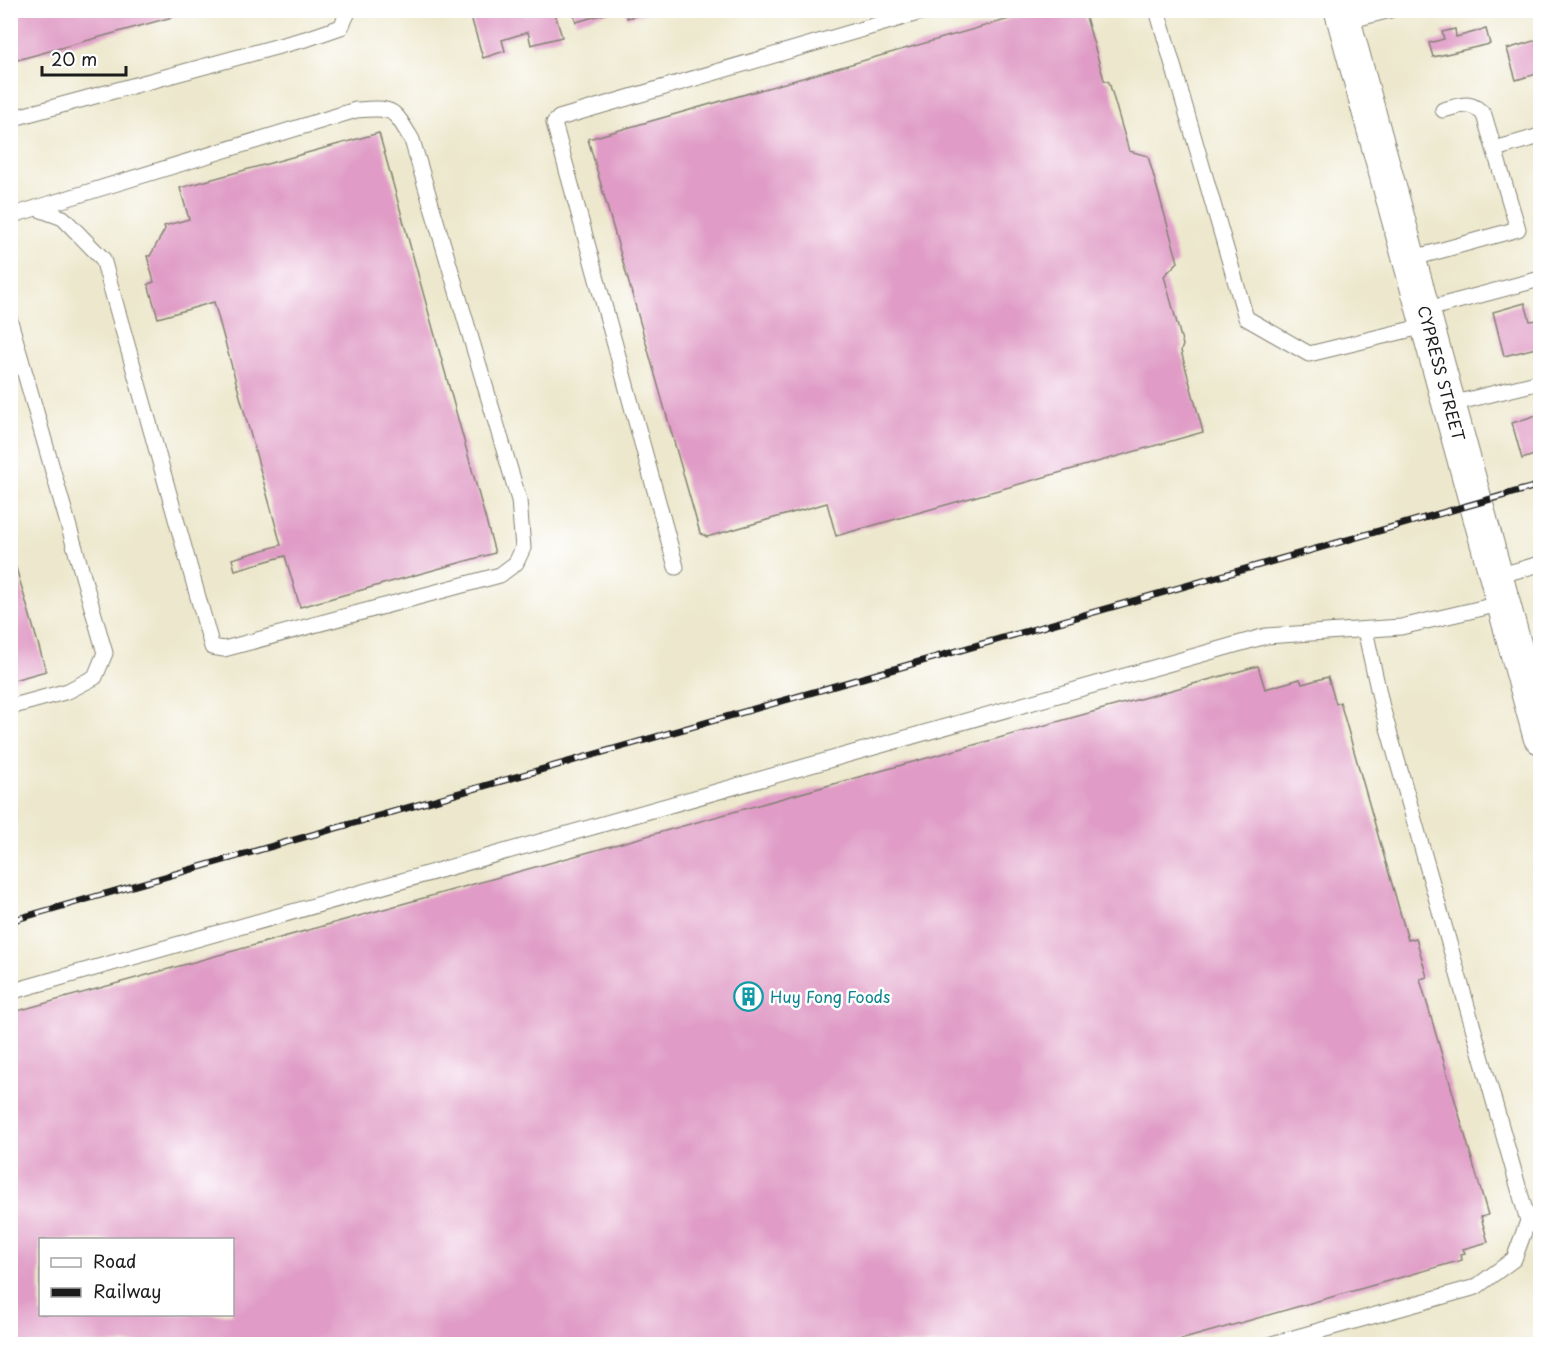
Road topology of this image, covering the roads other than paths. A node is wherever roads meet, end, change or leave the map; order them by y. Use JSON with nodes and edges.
{"nodes":[{"id":1,"x":349,"y":10,"type":"edge"},
{"id":2,"x":928,"y":10,"type":"edge"},
{"id":3,"x":1157,"y":10,"type":"edge"},
{"id":4,"x":1390,"y":10,"type":"edge"},
{"id":5,"x":1343,"y":16,"type":"edge"},
{"id":6,"x":1443,"y":110,"type":"dead end"},
{"id":7,"x":10,"y":119,"type":"edge"},
{"id":8,"x":1540,"y":136,"type":"edge"},
{"id":9,"x":1495,"y":150,"type":"junction"},
{"id":10,"x":36,"y":208,"type":"junction"},
{"id":11,"x":10,"y":216,"type":"edge"},
{"id":12,"x":1410,"y":259,"type":"junction"},
{"id":13,"x":1540,"y":279,"type":"edge"},
{"id":14,"x":1427,"y":318,"type":"junction"},
{"id":15,"x":10,"y":321,"type":"edge"},
{"id":16,"x":1540,"y":382,"type":"edge"},
{"id":17,"x":1451,"y":404,"type":"junction"},
{"id":18,"x":1540,"y":564,"type":"edge"},
{"id":19,"x":676,"y":567,"type":"dead end"},
{"id":20,"x":1501,"y":590,"type":"junction"},
{"id":21,"x":1365,"y":630,"type":"junction"},
{"id":22,"x":10,"y":707,"type":"edge"},
{"id":23,"x":1540,"y":736,"type":"edge"},
{"id":24,"x":10,"y":992,"type":"edge"},
{"id":25,"x":1272,"y":1344,"type":"edge"}],
"edges":[{"from":1,"to":7,"type":"lane"},
{"from":2,"to":19,"type":"lane"},
{"from":3,"to":14,"type":"lane"},
{"from":4,"to":5,"type":"lane"},
{"from":5,"to":12,"type":"street","name":"CYPRESS STREET"},
{"from":6,"to":9,"type":"lane"},
{"from":8,"to":9,"type":"lane"},
{"from":9,"to":12,"type":"lane"},
{"from":10,"to":10,"type":"lane"},
{"from":10,"to":11,"type":"lane"},
{"from":12,"to":14,"type":"street","name":"CYPRESS STREET"},
{"from":13,"to":14,"type":"lane"},
{"from":14,"to":17,"type":"street","name":"CYPRESS STREET"},
{"from":15,"to":22,"type":"lane"},
{"from":16,"to":17,"type":"lane"},
{"from":17,"to":20,"type":"street","name":"CYPRESS STREET"},
{"from":18,"to":20,"type":"lane"},
{"from":20,"to":21,"type":"lane"},
{"from":20,"to":23,"type":"street","name":"CYPRESS STREET"},
{"from":21,"to":24,"type":"lane"},
{"from":21,"to":25,"type":"lane"}]}
